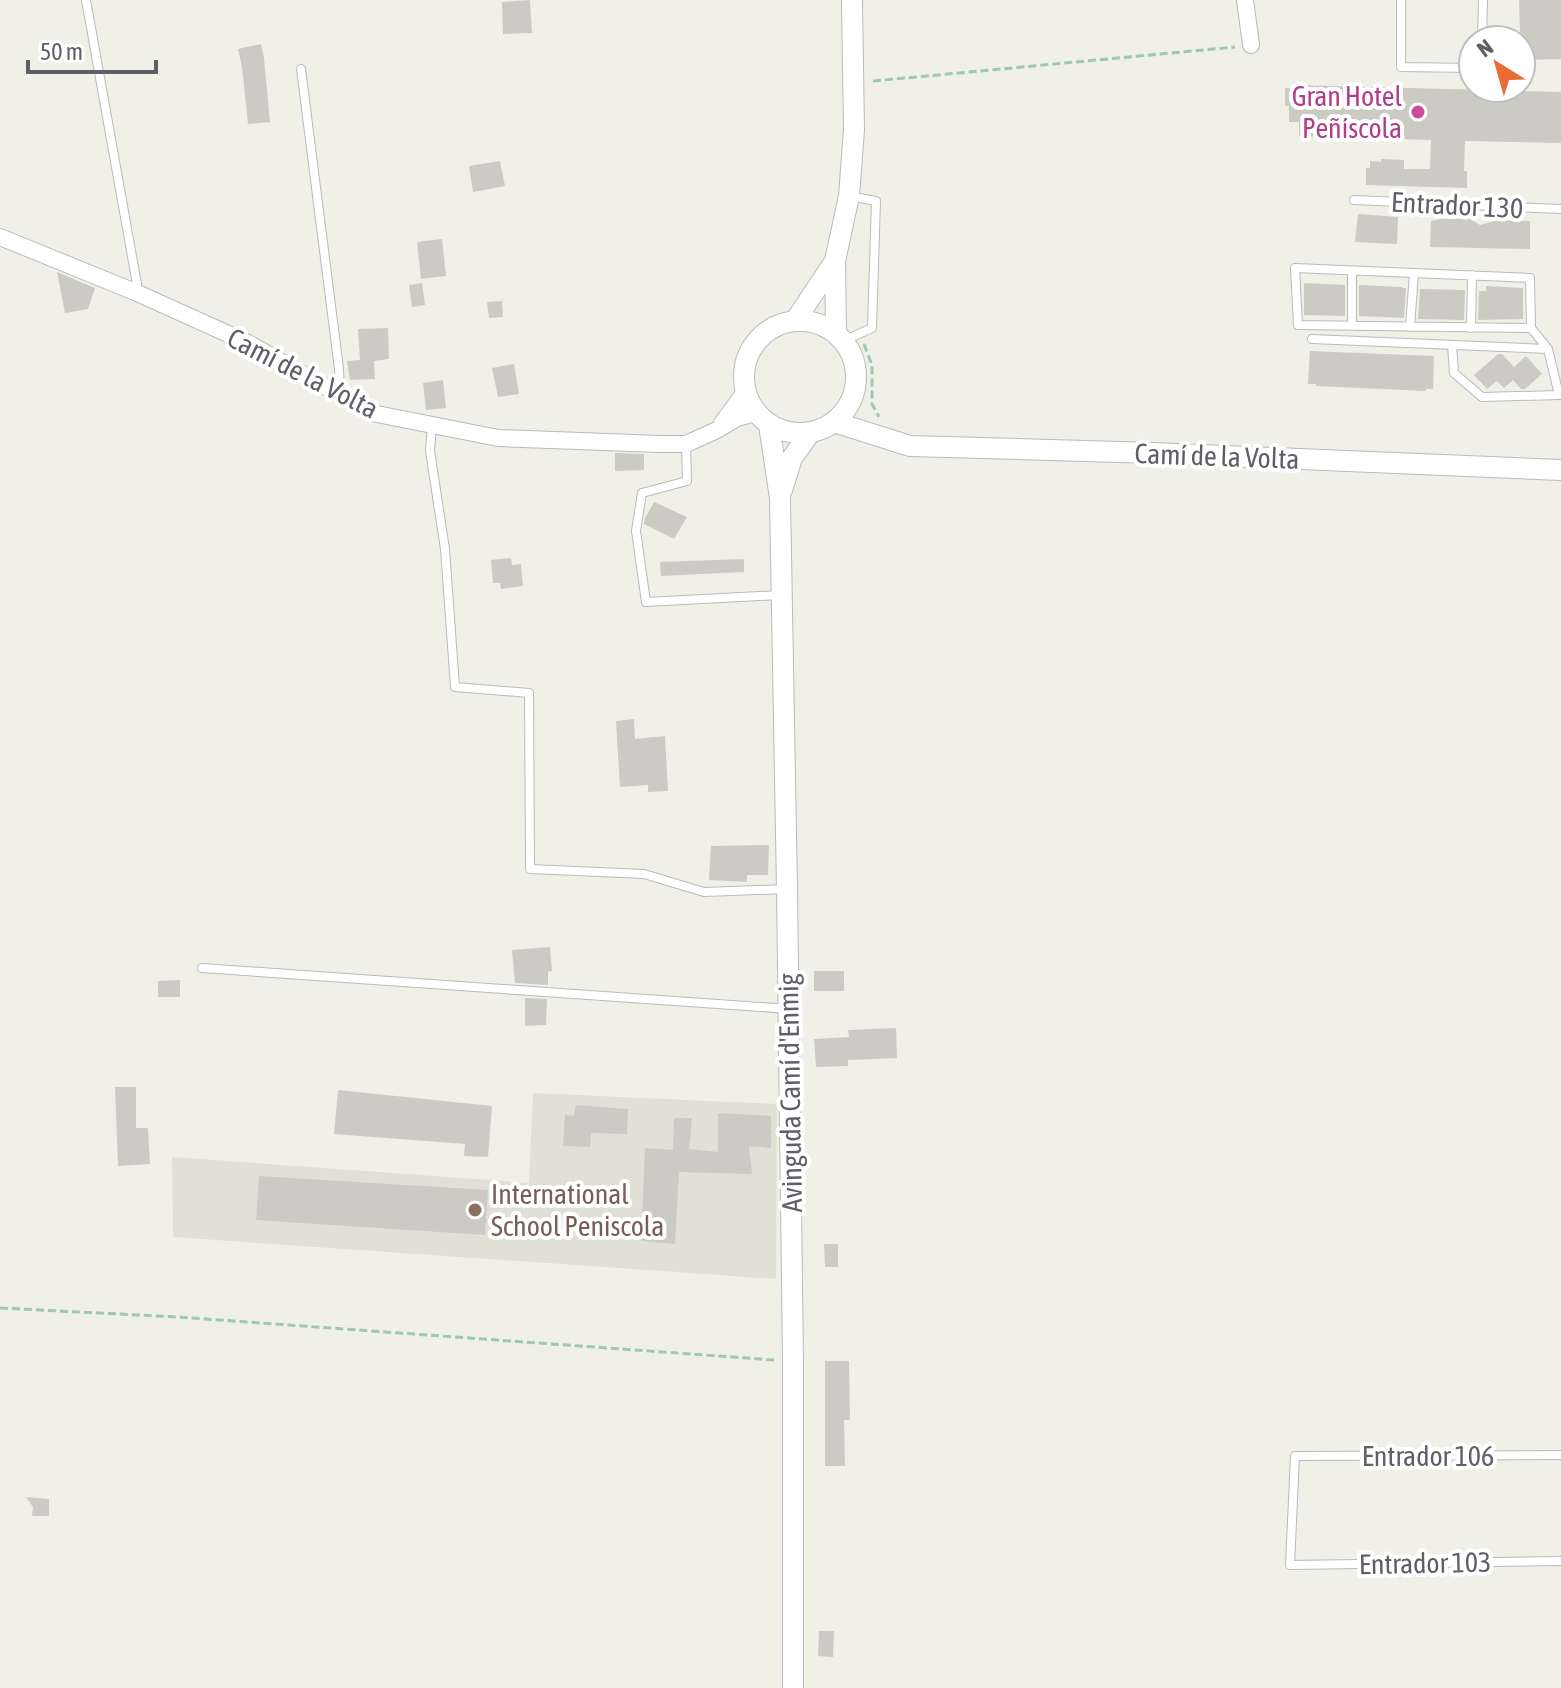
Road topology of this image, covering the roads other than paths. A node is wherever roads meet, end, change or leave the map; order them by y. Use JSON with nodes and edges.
{"nodes":[{"id":1,"x":86,"y":0,"type":"edge"},
{"id":2,"x":852,"y":0,"type":"edge"},
{"id":3,"x":1245,"y":0,"type":"edge"},
{"id":4,"x":1401,"y":0,"type":"edge"},
{"id":5,"x":1483,"y":0,"type":"edge"},
{"id":6,"x":1482,"y":24,"type":"edge"},
{"id":7,"x":1251,"y":45,"type":"road end"},
{"id":8,"x":1457,"y":68,"type":"edge"},
{"id":9,"x":301,"y":69,"type":"dead end"},
{"id":10,"x":849,"y":196,"type":"junction"},
{"id":11,"x":1354,"y":200,"type":"dead end"},
{"id":12,"x":1561,"y":209,"type":"edge"},
{"id":13,"x":0,"y":237,"type":"edge"},
{"id":14,"x":835,"y":261,"type":"junction"},
{"id":15,"x":1352,"y":271,"type":"junction"},
{"id":16,"x":1414,"y":273,"type":"junction"},
{"id":17,"x":1472,"y":275,"type":"junction"},
{"id":18,"x":135,"y":292,"type":"junction"},
{"id":19,"x":795,"y":321,"type":"junction"},
{"id":20,"x":1352,"y":326,"type":"junction"},
{"id":21,"x":1410,"y":327,"type":"junction"},
{"id":22,"x":1471,"y":328,"type":"junction"},
{"id":23,"x":1531,"y":328,"type":"junction"},
{"id":24,"x":846,"y":336,"type":"junction"},
{"id":25,"x":1312,"y":339,"type":"dead end"},
{"id":26,"x":1452,"y":345,"type":"junction"},
{"id":27,"x":1548,"y":349,"type":"junction"},
{"id":28,"x":745,"y":392,"type":"junction"},
{"id":29,"x":340,"y":395,"type":"junction"},
{"id":30,"x":1560,"y":395,"type":"edge"},
{"id":31,"x":853,"y":396,"type":"junction"},
{"id":32,"x":762,"y":419,"type":"junction"},
{"id":33,"x":834,"y":422,"type":"junction"},
{"id":34,"x":432,"y":425,"type":"junction"},
{"id":35,"x":717,"y":430,"type":"junction"},
{"id":36,"x":810,"y":433,"type":"junction"},
{"id":37,"x":874,"y":435,"type":"junction"},
{"id":38,"x":686,"y":444,"type":"junction"},
{"id":39,"x":1561,"y":470,"type":"edge"},
{"id":40,"x":780,"y":498,"type":"junction"},
{"id":41,"x":782,"y":595,"type":"junction"},
{"id":42,"x":787,"y":889,"type":"junction"},
{"id":43,"x":202,"y":968,"type":"dead end"},
{"id":44,"x":790,"y":1009,"type":"junction"},
{"id":45,"x":1561,"y":1455,"type":"edge"},
{"id":46,"x":1561,"y":1561,"type":"edge"},
{"id":47,"x":1290,"y":1565,"type":"joint"},
{"id":48,"x":793,"y":1688,"type":"edge"}],
"edges":[{"from":1,"to":18,"type":"lane"},
{"from":2,"to":10,"type":"street"},
{"from":3,"to":7,"type":"street"},
{"from":4,"to":8,"type":"lane"},
{"from":5,"to":6,"type":"lane"},
{"from":9,"to":29,"type":"lane"},
{"from":10,"to":14,"type":"street"},
{"from":10,"to":24,"type":"lane"},
{"from":11,"to":12,"type":"lane","name":"Entrador 130"},
{"from":13,"to":18,"type":"street","name":"Camí de la Volta"},
{"from":14,"to":19,"type":"street"},
{"from":14,"to":24,"type":"street"},
{"from":15,"to":16,"type":"lane"},
{"from":15,"to":20,"type":"lane"},
{"from":15,"to":20,"type":"lane"},
{"from":16,"to":17,"type":"lane"},
{"from":16,"to":21,"type":"lane"},
{"from":17,"to":22,"type":"lane"},
{"from":17,"to":23,"type":"lane"},
{"from":18,"to":29,"type":"street","name":"Camí de la Volta"},
{"from":19,"to":24,"type":"street"},
{"from":19,"to":28,"type":"street"},
{"from":20,"to":21,"type":"lane"},
{"from":21,"to":22,"type":"lane"},
{"from":22,"to":23,"type":"lane"},
{"from":23,"to":27,"type":"lane"},
{"from":24,"to":31,"type":"street"},
{"from":25,"to":26,"type":"lane"},
{"from":26,"to":27,"type":"lane"},
{"from":26,"to":30,"type":"lane"},
{"from":27,"to":30,"type":"lane"},
{"from":28,"to":32,"type":"street"},
{"from":28,"to":35,"type":"street"},
{"from":29,"to":34,"type":"street","name":"Camí de la Volta"},
{"from":31,"to":33,"type":"street"},
{"from":31,"to":37,"type":"street"},
{"from":32,"to":35,"type":"street","name":"Camí de la Volta"},
{"from":32,"to":36,"type":"street"},
{"from":32,"to":40,"type":"street","name":"Avinguda Camí d'Enmig"},
{"from":33,"to":36,"type":"street"},
{"from":33,"to":37,"type":"street","name":"Camí de la Volta"},
{"from":34,"to":38,"type":"street","name":"Camí de la Volta"},
{"from":34,"to":42,"type":"lane"},
{"from":35,"to":38,"type":"street","name":"Camí de la Volta"},
{"from":36,"to":40,"type":"street","name":"Avinguda Camí d'Enmig"},
{"from":37,"to":39,"type":"street","name":"Camí de la Volta"},
{"from":38,"to":41,"type":"lane"},
{"from":40,"to":41,"type":"street","name":"Avinguda Camí d'Enmig"},
{"from":41,"to":42,"type":"street","name":"Avinguda Camí d'Enmig"},
{"from":42,"to":44,"type":"street","name":"Avinguda Camí d'Enmig"},
{"from":43,"to":44,"type":"lane"},
{"from":44,"to":48,"type":"street","name":"Avinguda Camí d'Enmig"},
{"from":45,"to":47,"type":"lane","name":"Entrador 106"},
{"from":46,"to":47,"type":"lane","name":"Entrador 103"}]}
